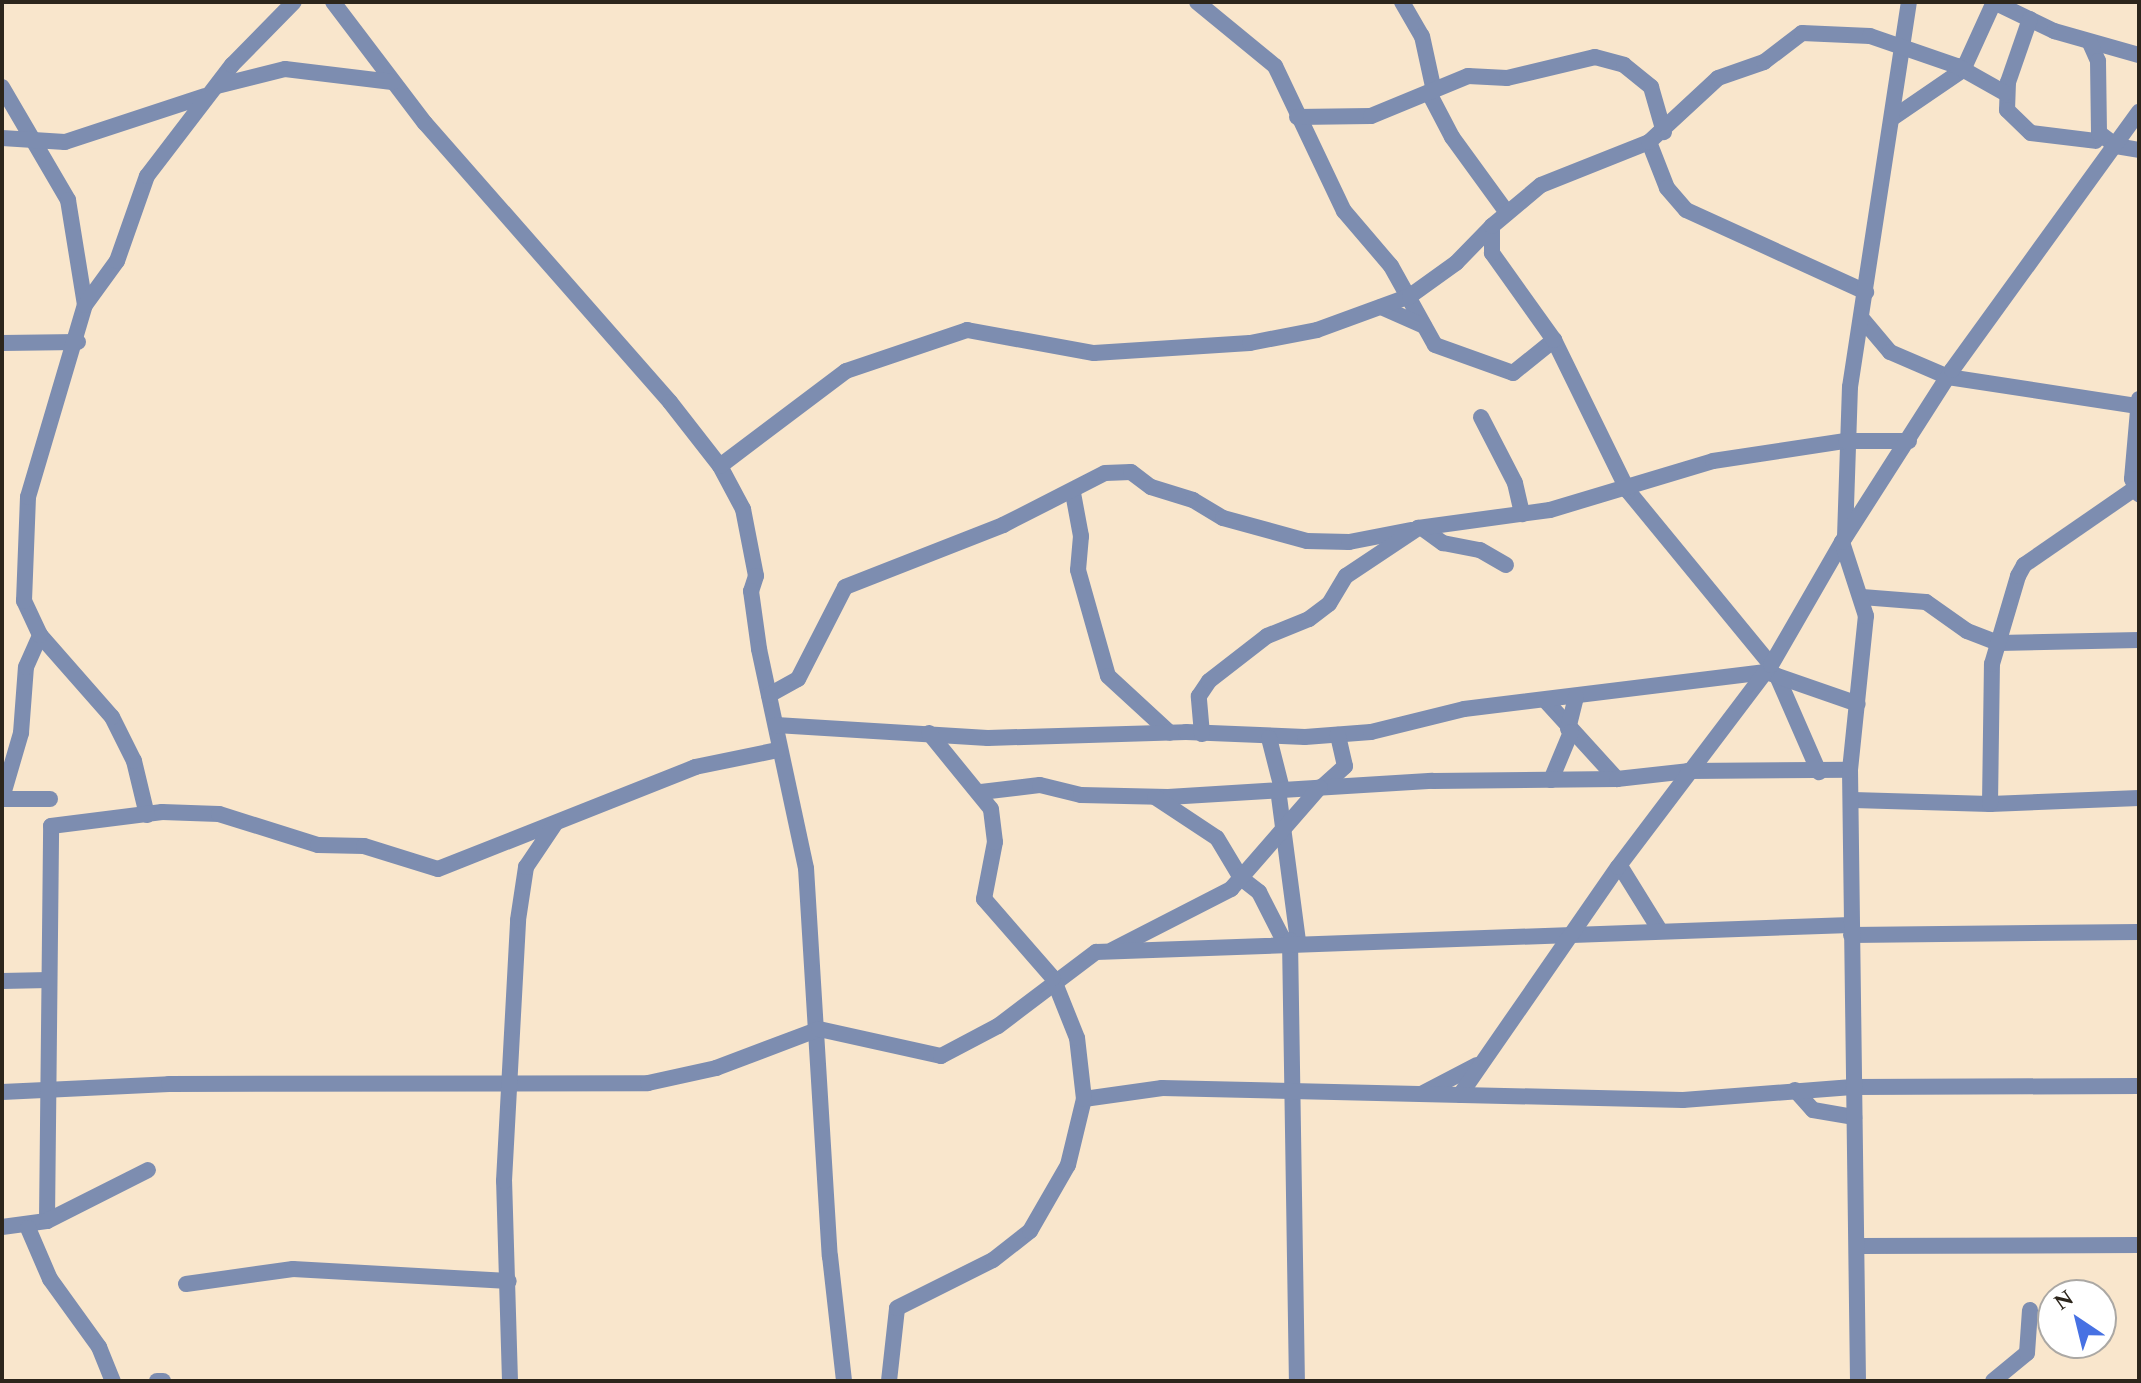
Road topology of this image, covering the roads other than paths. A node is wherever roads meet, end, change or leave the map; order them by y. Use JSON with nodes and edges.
{"nodes":[{"id":1,"x":294,"y":2,"type":"edge"},
{"id":2,"x":333,"y":2,"type":"edge"},
{"id":3,"x":1197,"y":2,"type":"edge"},
{"id":4,"x":1402,"y":2,"type":"edge"},
{"id":5,"x":1909,"y":2,"type":"edge"},
{"id":6,"x":1994,"y":2,"type":"edge"},
{"id":7,"x":2030,"y":19,"type":"junction"},
{"id":8,"x":2090,"y":43,"type":"junction"},
{"id":9,"x":1902,"y":49,"type":"junction"},
{"id":10,"x":2139,"y":55,"type":"edge"},
{"id":11,"x":1963,"y":70,"type":"junction"},
{"id":12,"x":392,"y":82,"type":"junction"},
{"id":13,"x":2,"y":87,"type":"edge"},
{"id":14,"x":210,"y":91,"type":"junction"},
{"id":15,"x":1431,"y":92,"type":"junction"},
{"id":16,"x":2005,"y":93,"type":"junction"},
{"id":17,"x":2139,"y":112,"type":"edge"},
{"id":18,"x":1297,"y":117,"type":"junction"},
{"id":19,"x":1894,"y":117,"type":"junction"},
{"id":20,"x":1664,"y":132,"type":"junction"},
{"id":21,"x":2,"y":138,"type":"edge"},
{"id":22,"x":35,"y":138,"type":"junction"},
{"id":23,"x":2096,"y":141,"type":"dead end"},
{"id":24,"x":1649,"y":142,"type":"junction"},
{"id":25,"x":2116,"y":146,"type":"junction"},
{"id":26,"x":2139,"y":150,"type":"edge"},
{"id":27,"x":1505,"y":210,"type":"junction"},
{"id":28,"x":1492,"y":226,"type":"junction"},
{"id":29,"x":1866,"y":292,"type":"junction"},
{"id":30,"x":1410,"y":296,"type":"junction"},
{"id":31,"x":85,"y":305,"type":"junction"},
{"id":32,"x":1381,"y":307,"type":"junction"},
{"id":33,"x":1863,"y":320,"type":"junction"},
{"id":34,"x":1424,"y":326,"type":"junction"},
{"id":35,"x":1554,"y":340,"type":"junction"},
{"id":36,"x":78,"y":342,"type":"junction"},
{"id":37,"x":2,"y":343,"type":"edge"},
{"id":38,"x":1948,"y":377,"type":"junction"},
{"id":39,"x":2138,"y":400,"type":"edge"},
{"id":40,"x":1481,"y":417,"type":"dead end"},
{"id":41,"x":1846,"y":441,"type":"junction"},
{"id":42,"x":1909,"y":441,"type":"junction"},
{"id":43,"x":720,"y":466,"type":"junction"},
{"id":44,"x":1628,"y":491,"type":"junction"},
{"id":45,"x":2136,"y":492,"type":"edge"},
{"id":46,"x":1073,"y":493,"type":"junction"},
{"id":47,"x":1522,"y":514,"type":"junction"},
{"id":48,"x":1420,"y":528,"type":"junction"},
{"id":49,"x":1844,"y":539,"type":"junction"},
{"id":50,"x":1506,"y":565,"type":"dead end"},
{"id":51,"x":1862,"y":597,"type":"junction"},
{"id":52,"x":40,"y":635,"type":"junction"},
{"id":53,"x":2139,"y":640,"type":"edge"},
{"id":54,"x":1999,"y":643,"type":"junction"},
{"id":55,"x":1771,"y":671,"type":"junction"},
{"id":56,"x":769,"y":695,"type":"junction"},
{"id":57,"x":1576,"y":697,"type":"junction"},
{"id":58,"x":1545,"y":700,"type":"junction"},
{"id":59,"x":1858,"y":704,"type":"junction"},
{"id":60,"x":776,"y":725,"type":"junction"},
{"id":61,"x":1569,"y":731,"type":"junction"},
{"id":62,"x":929,"y":733,"type":"junction"},
{"id":63,"x":1170,"y":733,"type":"junction"},
{"id":64,"x":1362,"y":733,"type":"junction"},
{"id":65,"x":1202,"y":734,"type":"junction"},
{"id":66,"x":1338,"y":735,"type":"junction"},
{"id":67,"x":1269,"y":738,"type":"junction"},
{"id":68,"x":778,"y":750,"type":"junction"},
{"id":69,"x":1345,"y":763,"type":"junction"},
{"id":70,"x":1850,"y":770,"type":"junction"},
{"id":71,"x":1688,"y":771,"type":"junction"},
{"id":72,"x":1819,"y":772,"type":"junction"},
{"id":73,"x":1617,"y":779,"type":"junction"},
{"id":74,"x":1551,"y":780,"type":"junction"},
{"id":75,"x":1321,"y":787,"type":"junction"},
{"id":76,"x":1280,"y":789,"type":"junction"},
{"id":77,"x":981,"y":792,"type":"junction"},
{"id":78,"x":1155,"y":797,"type":"junction"},
{"id":79,"x":2139,"y":798,"type":"edge"},
{"id":80,"x":2,"y":799,"type":"edge"},
{"id":81,"x":50,"y":799,"type":"dead end"},
{"id":82,"x":1853,"y":800,"type":"junction"},
{"id":83,"x":1990,"y":804,"type":"junction"},
{"id":84,"x":147,"y":815,"type":"junction"},
{"id":85,"x":1284,"y":821,"type":"junction"},
{"id":86,"x":556,"y":823,"type":"junction"},
{"id":87,"x":1620,"y":866,"type":"junction"},
{"id":88,"x":1241,"y":878,"type":"junction"},
{"id":89,"x":1659,"y":929,"type":"junction"},
{"id":90,"x":1851,"y":930,"type":"junction"},
{"id":91,"x":1574,"y":931,"type":"junction"},
{"id":92,"x":2139,"y":932,"type":"edge"},
{"id":93,"x":1291,"y":940,"type":"junction"},
{"id":94,"x":1111,"y":951,"type":"junction"},
{"id":95,"x":1053,"y":978,"type":"junction"},
{"id":96,"x":49,"y":980,"type":"junction"},
{"id":97,"x":2,"y":981,"type":"edge"},
{"id":98,"x":819,"y":1029,"type":"junction"},
{"id":99,"x":1481,"y":1062,"type":"junction"},
{"id":100,"x":511,"y":1084,"type":"junction"},
{"id":101,"x":2139,"y":1086,"type":"edge"},
{"id":102,"x":1853,"y":1087,"type":"junction"},
{"id":103,"x":1795,"y":1090,"type":"junction"},
{"id":104,"x":47,"y":1091,"type":"junction"},
{"id":105,"x":1296,"y":1091,"type":"junction"},
{"id":106,"x":2,"y":1092,"type":"edge"},
{"id":107,"x":1422,"y":1094,"type":"junction"},
{"id":108,"x":1460,"y":1095,"type":"junction"},
{"id":109,"x":1084,"y":1099,"type":"junction"},
{"id":110,"x":1854,"y":1117,"type":"junction"},
{"id":111,"x":148,"y":1170,"type":"dead end"},
{"id":112,"x":47,"y":1221,"type":"junction"},
{"id":113,"x":2,"y":1227,"type":"edge"},
{"id":114,"x":28,"y":1228,"type":"junction"},
{"id":115,"x":2139,"y":1245,"type":"edge"},
{"id":116,"x":1858,"y":1246,"type":"junction"},
{"id":117,"x":509,"y":1281,"type":"junction"},
{"id":118,"x":186,"y":1284,"type":"dead end"},
{"id":119,"x":2030,"y":1310,"type":"dead end"},
{"id":120,"x":113,"y":1381,"type":"edge"},
{"id":121,"x":510,"y":1381,"type":"edge"},
{"id":122,"x":844,"y":1381,"type":"edge"},
{"id":123,"x":889,"y":1381,"type":"edge"},
{"id":124,"x":1297,"y":1381,"type":"edge"},
{"id":125,"x":1858,"y":1381,"type":"edge"},
{"id":126,"x":1993,"y":1381,"type":"edge"}],
"edges":[{"from":1,"to":14,"type":"street"},
{"from":2,"to":12,"type":"street"},
{"from":3,"to":18,"type":"street"},
{"from":4,"to":15,"type":"street"},
{"from":5,"to":9,"type":"street"},
{"from":6,"to":7,"type":"street"},
{"from":6,"to":11,"type":"street"},
{"from":7,"to":8,"type":"street"},
{"from":7,"to":16,"type":"street"},
{"from":8,"to":10,"type":"street"},
{"from":8,"to":25,"type":"street"},
{"from":9,"to":11,"type":"street"},
{"from":9,"to":19,"type":"street"},
{"from":9,"to":20,"type":"street"},
{"from":11,"to":16,"type":"street"},
{"from":11,"to":19,"type":"street"},
{"from":12,"to":14,"type":"street"},
{"from":12,"to":43,"type":"street"},
{"from":13,"to":22,"type":"street"},
{"from":14,"to":22,"type":"street"},
{"from":14,"to":31,"type":"street"},
{"from":15,"to":18,"type":"street"},
{"from":15,"to":20,"type":"street"},
{"from":15,"to":27,"type":"street"},
{"from":16,"to":23,"type":"street"},
{"from":17,"to":25,"type":"street"},
{"from":18,"to":30,"type":"street"},
{"from":19,"to":29,"type":"street"},
{"from":20,"to":24,"type":"street"},
{"from":21,"to":22,"type":"street"},
{"from":22,"to":31,"type":"street"},
{"from":24,"to":27,"type":"street"},
{"from":24,"to":29,"type":"street"},
{"from":25,"to":26,"type":"street"},
{"from":25,"to":38,"type":"street"},
{"from":27,"to":28,"type":"street"},
{"from":28,"to":30,"type":"street"},
{"from":28,"to":35,"type":"street"},
{"from":29,"to":33,"type":"street"},
{"from":30,"to":32,"type":"street"},
{"from":30,"to":34,"type":"street"},
{"from":31,"to":36,"type":"street"},
{"from":32,"to":34,"type":"street"},
{"from":32,"to":43,"type":"street"},
{"from":33,"to":38,"type":"street"},
{"from":33,"to":41,"type":"street"},
{"from":34,"to":35,"type":"street"},
{"from":35,"to":44,"type":"street"},
{"from":36,"to":37,"type":"street"},
{"from":36,"to":52,"type":"street"},
{"from":38,"to":39,"type":"street"},
{"from":38,"to":42,"type":"street"},
{"from":39,"to":45,"type":"street"},
{"from":40,"to":47,"type":"street"},
{"from":41,"to":42,"type":"street"},
{"from":41,"to":44,"type":"street"},
{"from":41,"to":49,"type":"street"},
{"from":42,"to":49,"type":"street"},
{"from":43,"to":56,"type":"street"},
{"from":44,"to":47,"type":"street"},
{"from":44,"to":55,"type":"street"},
{"from":45,"to":54,"type":"street"},
{"from":46,"to":48,"type":"street"},
{"from":46,"to":56,"type":"street"},
{"from":46,"to":63,"type":"street"},
{"from":47,"to":48,"type":"street"},
{"from":48,"to":50,"type":"street"},
{"from":48,"to":65,"type":"street"},
{"from":49,"to":51,"type":"street"},
{"from":49,"to":55,"type":"street"},
{"from":51,"to":54,"type":"street"},
{"from":51,"to":59,"type":"street"},
{"from":52,"to":80,"type":"street"},
{"from":52,"to":84,"type":"street"},
{"from":53,"to":54,"type":"street"},
{"from":54,"to":83,"type":"street"},
{"from":55,"to":57,"type":"street"},
{"from":55,"to":59,"type":"street"},
{"from":55,"to":71,"type":"street"},
{"from":55,"to":72,"type":"street"},
{"from":56,"to":60,"type":"street"},
{"from":57,"to":58,"type":"street"},
{"from":57,"to":61,"type":"street"},
{"from":58,"to":61,"type":"street"},
{"from":58,"to":64,"type":"street"},
{"from":59,"to":70,"type":"street"},
{"from":60,"to":62,"type":"street"},
{"from":60,"to":68,"type":"street"},
{"from":61,"to":73,"type":"street"},
{"from":61,"to":74,"type":"street"},
{"from":62,"to":63,"type":"street"},
{"from":62,"to":77,"type":"street"},
{"from":63,"to":65,"type":"street"},
{"from":64,"to":66,"type":"street"},
{"from":64,"to":69,"type":"street"},
{"from":65,"to":67,"type":"street"},
{"from":66,"to":67,"type":"street"},
{"from":66,"to":69,"type":"street"},
{"from":67,"to":76,"type":"street"},
{"from":68,"to":86,"type":"street"},
{"from":68,"to":98,"type":"street"},
{"from":69,"to":75,"type":"street"},
{"from":70,"to":72,"type":"street"},
{"from":70,"to":82,"type":"street"},
{"from":71,"to":72,"type":"street"},
{"from":71,"to":73,"type":"street"},
{"from":71,"to":87,"type":"street"},
{"from":73,"to":74,"type":"street"},
{"from":74,"to":75,"type":"street"},
{"from":75,"to":76,"type":"street"},
{"from":75,"to":85,"type":"street"},
{"from":76,"to":78,"type":"street"},
{"from":76,"to":85,"type":"street"},
{"from":77,"to":78,"type":"street"},
{"from":77,"to":95,"type":"street"},
{"from":78,"to":88,"type":"street"},
{"from":79,"to":83,"type":"street"},
{"from":80,"to":81,"type":"street"},
{"from":82,"to":83,"type":"street"},
{"from":82,"to":90,"type":"street"},
{"from":84,"to":86,"type":"street"},
{"from":84,"to":96,"type":"street"},
{"from":85,"to":88,"type":"street"},
{"from":85,"to":93,"type":"street"},
{"from":86,"to":100,"type":"street"},
{"from":87,"to":89,"type":"street"},
{"from":87,"to":91,"type":"street"},
{"from":88,"to":93,"type":"street"},
{"from":88,"to":94,"type":"street"},
{"from":89,"to":90,"type":"street"},
{"from":89,"to":91,"type":"street"},
{"from":90,"to":92,"type":"street"},
{"from":90,"to":102,"type":"street"},
{"from":91,"to":93,"type":"street"},
{"from":91,"to":99,"type":"street"},
{"from":93,"to":94,"type":"street"},
{"from":93,"to":105,"type":"street"},
{"from":94,"to":95,"type":"street"},
{"from":95,"to":98,"type":"street"},
{"from":95,"to":109,"type":"street"},
{"from":96,"to":97,"type":"street"},
{"from":96,"to":104,"type":"street"},
{"from":98,"to":100,"type":"street"},
{"from":98,"to":122,"type":"street"},
{"from":99,"to":107,"type":"street"},
{"from":99,"to":108,"type":"street"},
{"from":100,"to":104,"type":"street"},
{"from":100,"to":117,"type":"street"},
{"from":101,"to":102,"type":"street"},
{"from":102,"to":103,"type":"street"},
{"from":102,"to":110,"type":"street"},
{"from":103,"to":108,"type":"street"},
{"from":103,"to":110,"type":"street"},
{"from":104,"to":106,"type":"street"},
{"from":104,"to":112,"type":"street"},
{"from":105,"to":107,"type":"street"},
{"from":105,"to":109,"type":"street"},
{"from":105,"to":124,"type":"street"},
{"from":107,"to":108,"type":"street"},
{"from":109,"to":123,"type":"street"},
{"from":110,"to":116,"type":"street"},
{"from":111,"to":112,"type":"street"},
{"from":112,"to":114,"type":"street"},
{"from":113,"to":114,"type":"street"},
{"from":114,"to":120,"type":"street"},
{"from":115,"to":116,"type":"street"},
{"from":116,"to":125,"type":"street"},
{"from":117,"to":118,"type":"street"},
{"from":117,"to":121,"type":"street"},
{"from":119,"to":126,"type":"street"}]}
